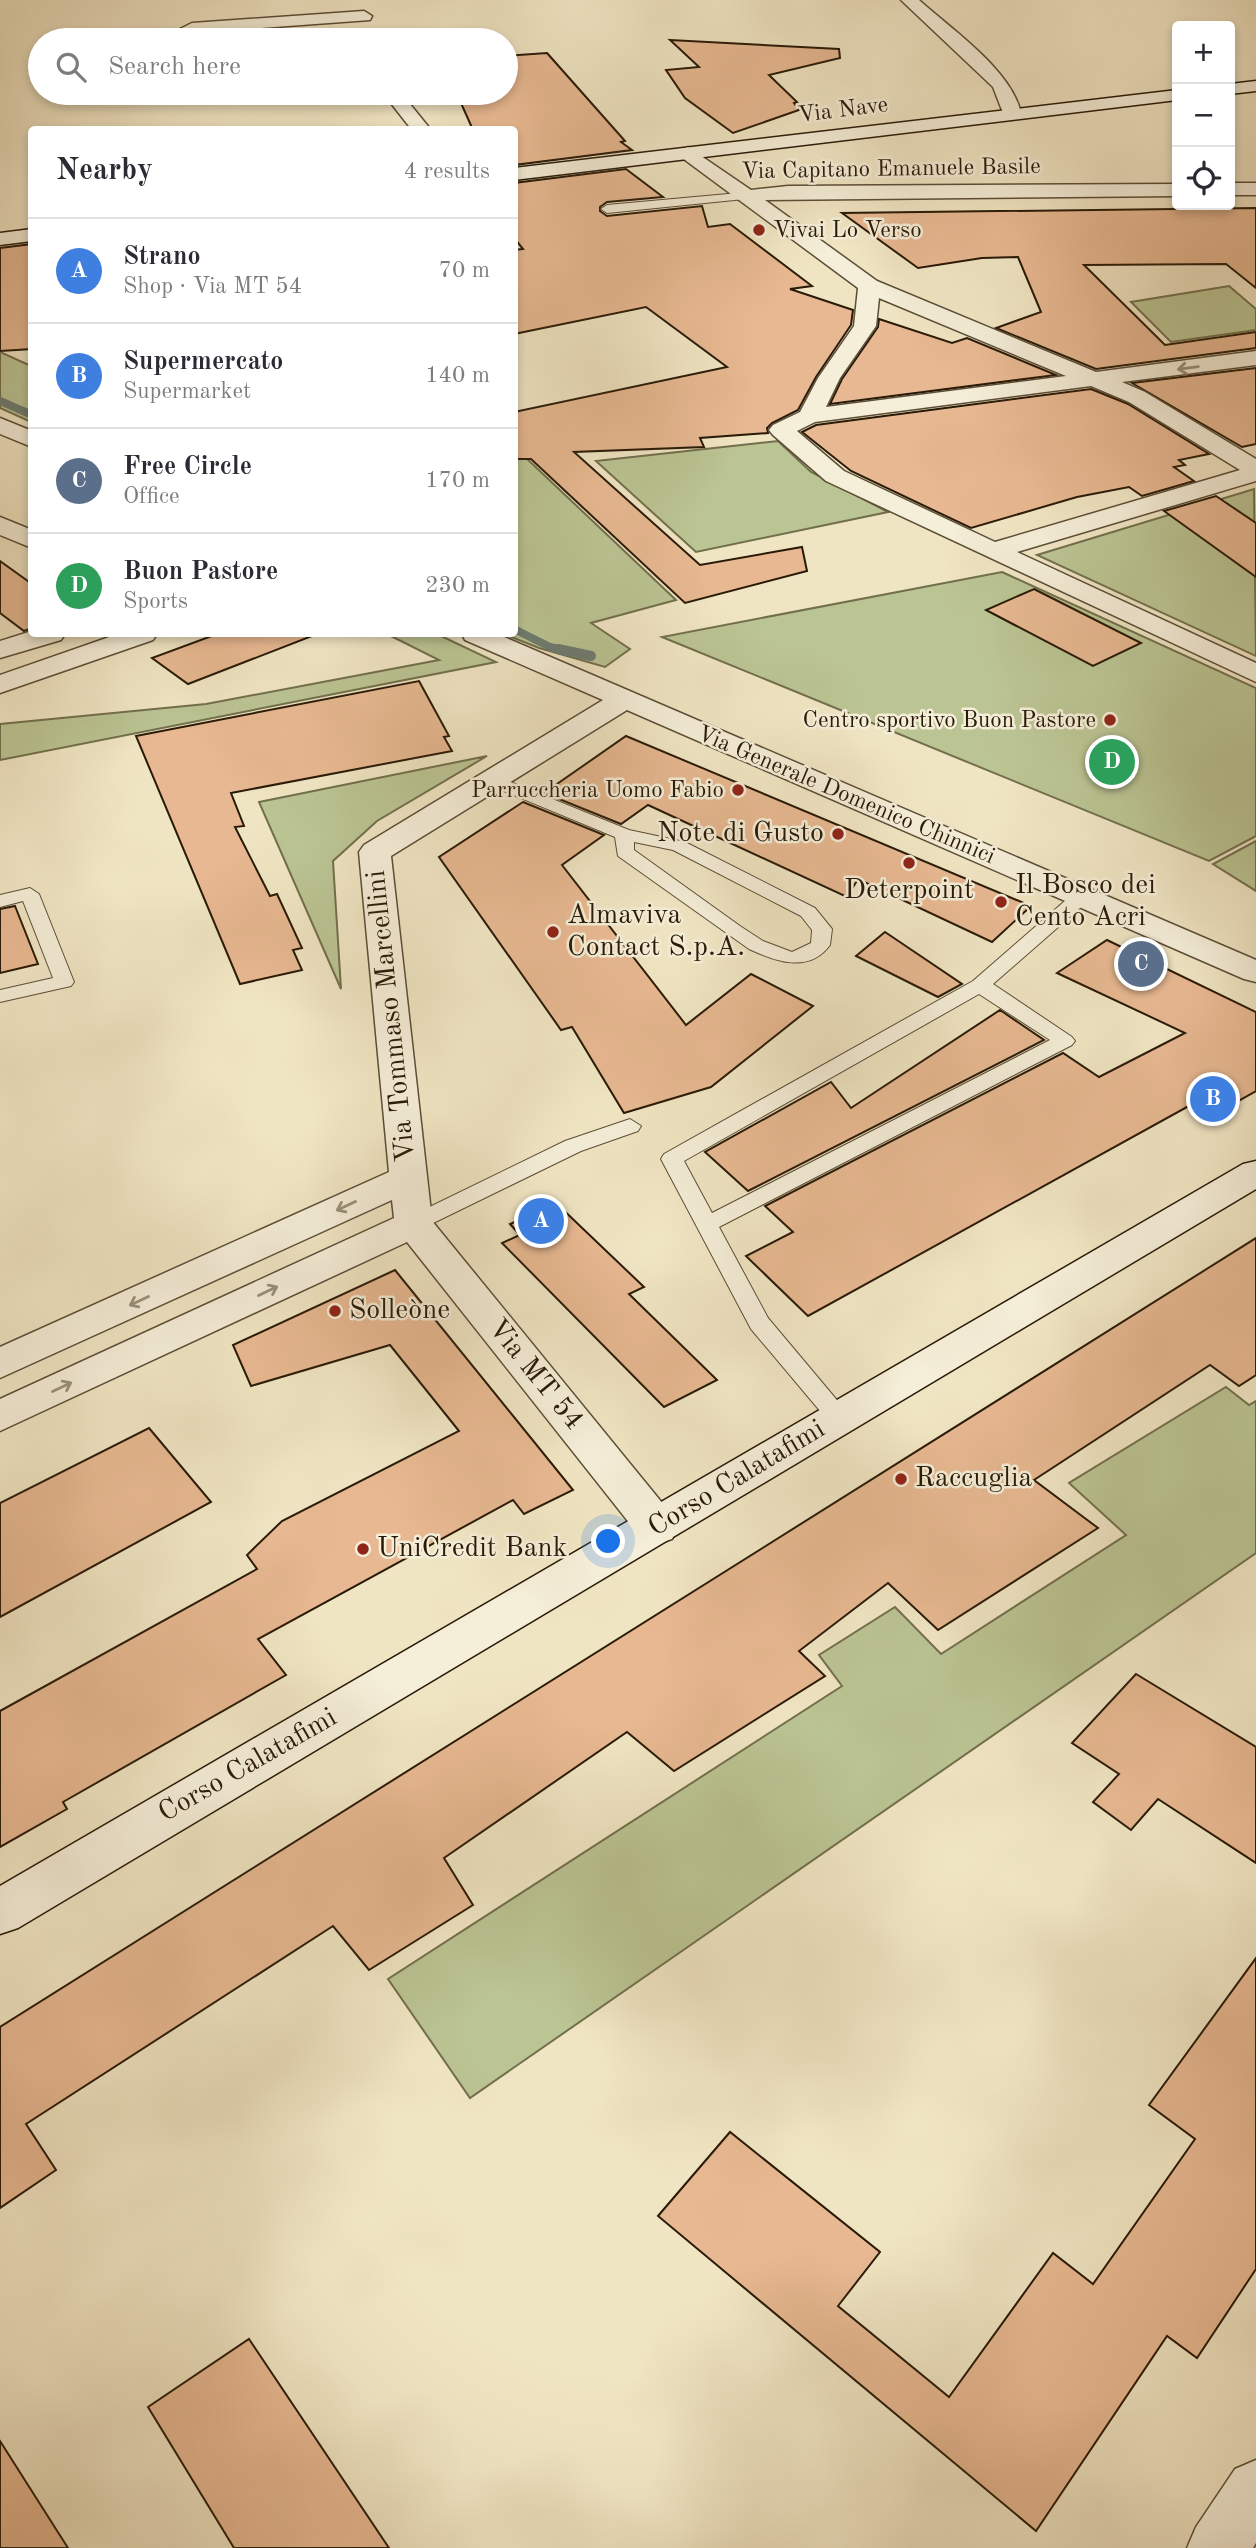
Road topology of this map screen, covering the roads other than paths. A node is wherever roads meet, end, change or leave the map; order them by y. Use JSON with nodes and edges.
{"nodes":[{"id":1,"x":909,"y":0,"type":"edge"},
{"id":2,"x":364,"y":16,"type":"dead end"},
{"id":3,"x":329,"y":20,"type":"junction"},
{"id":4,"x":192,"y":28,"type":"edge"},
{"id":5,"x":337,"y":28,"type":"edge"},
{"id":6,"x":1256,"y":86,"type":"edge"},
{"id":7,"x":1235,"y":88,"type":"edge"},
{"id":8,"x":1172,"y":96,"type":"edge"},
{"id":9,"x":401,"y":105,"type":"edge"},
{"id":10,"x":1012,"y":114,"type":"junction"},
{"id":11,"x":416,"y":126,"type":"edge"},
{"id":12,"x":688,"y":153,"type":"junction"},
{"id":13,"x":518,"y":174,"type":"edge"},
{"id":14,"x":1256,"y":189,"type":"edge"},
{"id":15,"x":1172,"y":190,"type":"edge"},
{"id":16,"x":1235,"y":190,"type":"edge"},
{"id":17,"x":750,"y":196,"type":"junction"},
{"id":18,"x":607,"y":209,"type":"dead end"},
{"id":19,"x":28,"y":236,"type":"edge"},
{"id":20,"x":0,"y":239,"type":"edge"},
{"id":21,"x":869,"y":286,"type":"junction"},
{"id":22,"x":1256,"y":358,"type":"edge"},
{"id":23,"x":1095,"y":381,"type":"junction"},
{"id":24,"x":808,"y":416,"type":"junction"},
{"id":25,"x":0,"y":425,"type":"edge"},
{"id":26,"x":28,"y":438,"type":"edge"},
{"id":27,"x":1256,"y":471,"type":"edge"},
{"id":28,"x":991,"y":551,"type":"junction"},
{"id":29,"x":41,"y":637,"type":"edge"},
{"id":30,"x":135,"y":637,"type":"edge"},
{"id":31,"x":482,"y":637,"type":"edge"},
{"id":32,"x":0,"y":650,"type":"edge"},
{"id":33,"x":1256,"y":674,"type":"edge"},
{"id":34,"x":3,"y":681,"type":"edge"},
{"id":35,"x":625,"y":699,"type":"junction"},
{"id":36,"x":493,"y":780,"type":"junction"},
{"id":37,"x":624,"y":834,"type":"junction"},
{"id":38,"x":1081,"y":897,"type":"junction"},
{"id":39,"x":0,"y":901,"type":"edge"},
{"id":40,"x":1256,"y":972,"type":"edge"},
{"id":41,"x":980,"y":985,"type":"junction"},
{"id":42,"x":0,"y":996,"type":"edge"},
{"id":43,"x":630,"y":1126,"type":"dead end"},
{"id":44,"x":1256,"y":1172,"type":"edge"},
{"id":45,"x":408,"y":1178,"type":"junction"},
{"id":46,"x":413,"y":1224,"type":"junction"},
{"id":47,"x":706,"y":1225,"type":"junction"},
{"id":48,"x":0,"y":1364,"type":"edge"},
{"id":49,"x":0,"y":1416,"type":"edge"},
{"id":50,"x":840,"y":1419,"type":"junction"},
{"id":51,"x":657,"y":1527,"type":"junction"},
{"id":52,"x":0,"y":1912,"type":"edge"},
{"id":53,"x":1256,"y":2490,"type":"edge"},
{"id":54,"x":1217,"y":2548,"type":"edge"}],
"edges":[{"from":1,"to":10,"type":"street"},
{"from":2,"to":3,"type":"street"},
{"from":3,"to":4,"type":"street"},
{"from":3,"to":5,"type":"street"},
{"from":6,"to":7,"type":"street"},
{"from":8,"to":10,"type":"street","name":"Via Nave"},
{"from":9,"to":11,"type":"street"},
{"from":10,"to":12,"type":"street","name":"Via Nave"},
{"from":12,"to":13,"type":"street","name":"Via Nave"},
{"from":12,"to":17,"type":"street"},
{"from":14,"to":16,"type":"street"},
{"from":15,"to":17,"type":"street","name":"Via Capitano Emanuele Basile"},
{"from":17,"to":18,"type":"lane","name":"Via Capitano Emanuele Basile"},
{"from":17,"to":21,"type":"street"},
{"from":19,"to":20,"type":"street"},
{"from":21,"to":23,"type":"street"},
{"from":21,"to":24,"type":"street"},
{"from":22,"to":23,"type":"street","one_way":true},
{"from":23,"to":24,"type":"street"},
{"from":23,"to":27,"type":"street"},
{"from":24,"to":28,"type":"street"},
{"from":25,"to":26,"type":"street"},
{"from":27,"to":28,"type":"street"},
{"from":28,"to":33,"type":"street"},
{"from":29,"to":32,"type":"street"},
{"from":30,"to":34,"type":"street"},
{"from":31,"to":35,"type":"street","name":"Via Generale Domenico Chinnici"},
{"from":35,"to":36,"type":"street","name":"Via Tommaso Marcellini"},
{"from":35,"to":38,"type":"street","name":"Via Generale Domenico Chinnici"},
{"from":36,"to":37,"type":"lane"},
{"from":36,"to":45,"type":"street","name":"Via Tommaso Marcellini"},
{"from":37,"to":37,"type":"lane"},
{"from":38,"to":40,"type":"street","name":"Via Generale Domenico Chinnici"},
{"from":38,"to":41,"type":"lane"},
{"from":39,"to":42,"type":"lane"},
{"from":41,"to":47,"type":"lane"},
{"from":41,"to":47,"type":"lane"},
{"from":43,"to":46,"type":"lane"},
{"from":44,"to":50,"type":"street","name":"Corso Calatafimi"},
{"from":45,"to":46,"type":"street","name":"Via Tommaso Marcellini"},
{"from":45,"to":48,"type":"street","name":"Via Tommaso Marcellini","one_way":true},
{"from":49,"to":46,"type":"street","one_way":true},
{"from":46,"to":51,"type":"street","name":"Via MT 54"},
{"from":47,"to":50,"type":"lane"},
{"from":50,"to":51,"type":"street","name":"Corso Calatafimi"},
{"from":51,"to":52,"type":"street","name":"Corso Calatafimi"},
{"from":53,"to":54,"type":"street"}]}
